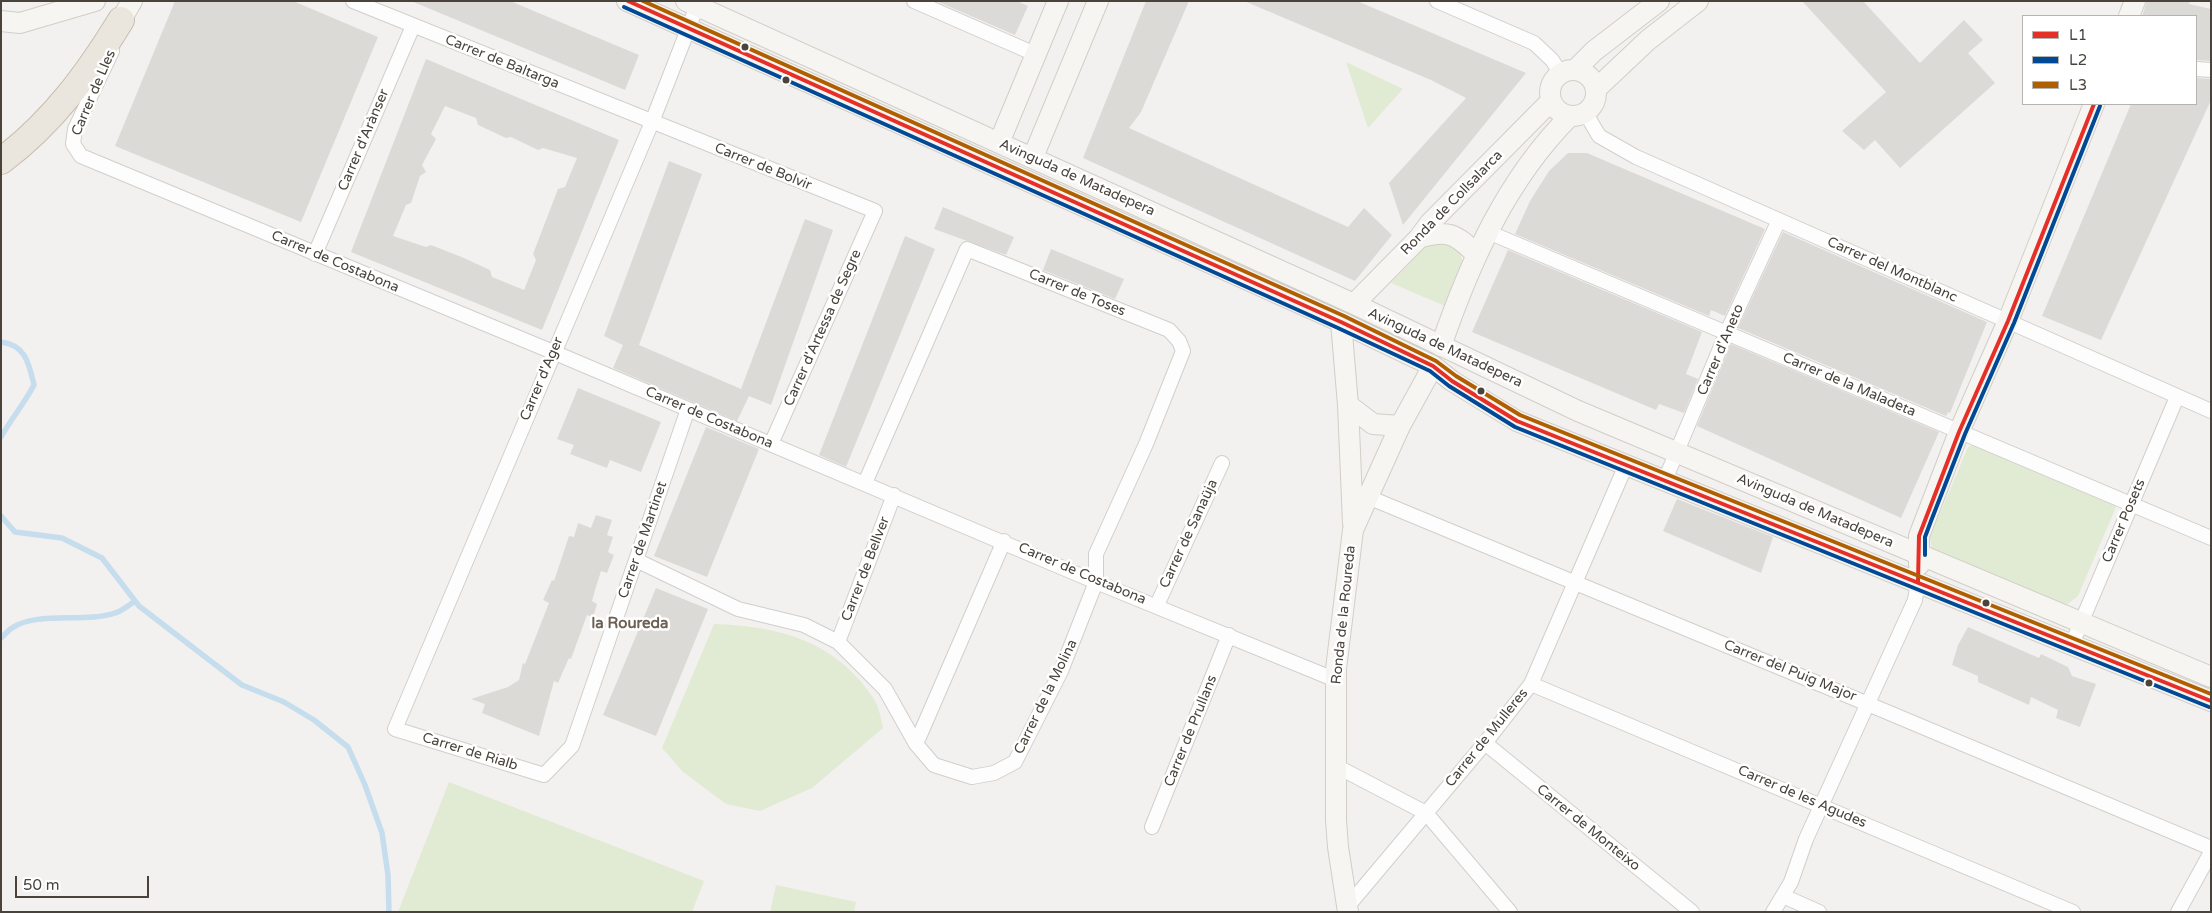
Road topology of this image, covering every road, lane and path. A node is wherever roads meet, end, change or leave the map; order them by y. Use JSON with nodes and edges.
{"nodes":[{"id":1,"x":95,"y":1,"type":"edge"},
{"id":2,"x":353,"y":1,"type":"edge"},
{"id":3,"x":627,"y":1,"type":"edge"},
{"id":4,"x":914,"y":1,"type":"edge"},
{"id":5,"x":1058,"y":1,"type":"edge"},
{"id":6,"x":1098,"y":1,"type":"edge"},
{"id":7,"x":1437,"y":1,"type":"edge"},
{"id":8,"x":1659,"y":1,"type":"edge"},
{"id":9,"x":1698,"y":1,"type":"edge"},
{"id":10,"x":2134,"y":1,"type":"edge"},
{"id":11,"x":694,"y":3,"type":"edge"},
{"id":12,"x":127,"y":11,"type":"edge"},
{"id":13,"x":2129,"y":15,"type":"edge"},
{"id":14,"x":1,"y":21,"type":"edge"},
{"id":15,"x":413,"y":26,"type":"junction"},
{"id":16,"x":690,"y":28,"type":"junction"},
{"id":17,"x":1035,"y":54,"type":"junction"},
{"id":18,"x":2197,"y":69,"type":"edge"},
{"id":19,"x":2211,"y":70,"type":"edge"},
{"id":20,"x":1568,"y":72,"type":"junction"},
{"id":21,"x":1596,"y":89,"type":"junction"},
{"id":22,"x":1551,"y":101,"type":"junction"},
{"id":23,"x":2094,"y":105,"type":"edge"},
{"id":24,"x":1577,"y":114,"type":"junction"},
{"id":25,"x":652,"y":122,"type":"junction"},
{"id":26,"x":999,"y":142,"type":"junction"},
{"id":27,"x":81,"y":156,"type":"joint"},
{"id":28,"x":1033,"y":157,"type":"junction"},
{"id":29,"x":1,"y":161,"type":"edge"},
{"id":30,"x":875,"y":212,"type":"joint"},
{"id":31,"x":1779,"y":220,"type":"junction"},
{"id":32,"x":1488,"y":232,"type":"junction"},
{"id":33,"x":1419,"y":238,"type":"junction"},
{"id":34,"x":315,"y":254,"type":"junction"},
{"id":35,"x":1477,"y":255,"type":"junction"},
{"id":36,"x":1354,"y":304,"type":"junction"},
{"id":37,"x":2008,"y":321,"type":"junction"},
{"id":38,"x":1341,"y":322,"type":"junction"},
{"id":39,"x":1727,"y":332,"type":"junction"},
{"id":40,"x":1441,"y":346,"type":"junction"},
{"id":41,"x":554,"y":352,"type":"junction"},
{"id":42,"x":1433,"y":366,"type":"junction"},
{"id":43,"x":2177,"y":397,"type":"junction"},
{"id":44,"x":1348,"y":405,"type":"junction"},
{"id":45,"x":688,"y":409,"type":"junction"},
{"id":46,"x":2211,"y":412,"type":"edge"},
{"id":47,"x":1400,"y":426,"type":"junction"},
{"id":48,"x":1959,"y":432,"type":"junction"},
{"id":49,"x":771,"y":444,"type":"junction"},
{"id":50,"x":1678,"y":453,"type":"junction"},
{"id":51,"x":1222,"y":463,"type":"dead end"},
{"id":52,"x":1626,"y":465,"type":"junction"},
{"id":53,"x":1665,"y":480,"type":"junction"},
{"id":54,"x":866,"y":483,"type":"junction"},
{"id":55,"x":894,"y":495,"type":"junction"},
{"id":56,"x":1368,"y":497,"type":"junction"},
{"id":57,"x":2131,"y":504,"type":"junction"},
{"id":58,"x":1353,"y":530,"type":"junction"},
{"id":59,"x":2211,"y":538,"type":"edge"},
{"id":60,"x":1004,"y":541,"type":"junction"},
{"id":61,"x":1919,"y":555,"type":"junction"},
{"id":62,"x":636,"y":560,"type":"junction"},
{"id":63,"x":1096,"y":582,"type":"junction"},
{"id":64,"x":1574,"y":582,"type":"junction"},
{"id":65,"x":1918,"y":582,"type":"junction"},
{"id":66,"x":1157,"y":605,"type":"junction"},
{"id":67,"x":2081,"y":623,"type":"junction"},
{"id":68,"x":1229,"y":635,"type":"junction"},
{"id":69,"x":838,"y":642,"type":"junction"},
{"id":70,"x":2072,"y":644,"type":"junction"},
{"id":71,"x":2211,"y":677,"type":"edge"},
{"id":72,"x":1336,"y":680,"type":"junction"},
{"id":73,"x":1531,"y":684,"type":"junction"},
{"id":74,"x":2211,"y":701,"type":"edge"},
{"id":75,"x":1868,"y":704,"type":"junction"},
{"id":76,"x":395,"y":729,"type":"joint"},
{"id":77,"x":916,"y":744,"type":"junction"},
{"id":78,"x":1485,"y":744,"type":"junction"},
{"id":79,"x":1336,"y":766,"type":"junction"},
{"id":80,"x":544,"y":775,"type":"joint"},
{"id":81,"x":1822,"y":805,"type":"junction"},
{"id":82,"x":1426,"y":813,"type":"junction"},
{"id":83,"x":1152,"y":827,"type":"dead end"},
{"id":84,"x":2211,"y":850,"type":"edge"},
{"id":85,"x":1783,"y":896,"type":"junction"},
{"id":86,"x":1348,"y":909,"type":"edge"},
{"id":87,"x":1510,"y":912,"type":"edge"},
{"id":88,"x":1692,"y":912,"type":"edge"},
{"id":89,"x":1773,"y":912,"type":"edge"},
{"id":90,"x":1819,"y":912,"type":"edge"},
{"id":91,"x":2073,"y":912,"type":"edge"},
{"id":92,"x":2178,"y":912,"type":"edge"}],
"edges":[{"from":1,"to":14,"type":"street"},
{"from":2,"to":15,"type":"street","name":"Carrer de Baltarga"},
{"from":3,"to":16,"type":"street","name":"Avinguda de Matadepera"},
{"from":4,"to":17,"type":"street"},
{"from":5,"to":17,"type":"street"},
{"from":6,"to":28,"type":"street"},
{"from":7,"to":20,"type":"street"},
{"from":8,"to":20,"type":"street"},
{"from":9,"to":21,"type":"street"},
{"from":10,"to":13,"type":"street"},
{"from":11,"to":16,"type":"street","name":"Carrer d'Ager"},
{"from":11,"to":26,"type":"street","name":"Avinguda de Matadepera"},
{"from":12,"to":27,"type":"street","name":"Carrer de Lles"},
{"from":12,"to":29,"type":"highway"},
{"from":15,"to":25,"type":"street","name":"Carrer de Baltarga"},
{"from":15,"to":34,"type":"street","name":"Carrer d'Arànser"},
{"from":16,"to":25,"type":"street","name":"Carrer d'Ager"},
{"from":16,"to":38,"type":"street","name":"Avinguda de Matadepera"},
{"from":17,"to":26,"type":"street"},
{"from":18,"to":19,"type":"street"},
{"from":20,"to":21,"type":"street"},
{"from":20,"to":22,"type":"street"},
{"from":21,"to":24,"type":"street"},
{"from":22,"to":24,"type":"street"},
{"from":22,"to":33,"type":"street","name":"Ronda de Collsalarca"},
{"from":23,"to":37,"type":"street"},
{"from":24,"to":31,"type":"street","name":"Carrer del Montblanc"},
{"from":24,"to":32,"type":"street"},
{"from":25,"to":30,"type":"street","name":"Carrer de Bolvir"},
{"from":25,"to":41,"type":"street","name":"Carrer d'Ager"},
{"from":26,"to":28,"type":"street","name":"Avinguda de Matadepera"},
{"from":27,"to":34,"type":"street","name":"Carrer de Costabona"},
{"from":28,"to":36,"type":"street","name":"Avinguda de Matadepera"},
{"from":30,"to":49,"type":"street","name":"Carrer d'Artessa de Segre"},
{"from":31,"to":37,"type":"street","name":"Carrer del Montblanc"},
{"from":31,"to":39,"type":"street","name":"Carrer d'Aneto"},
{"from":32,"to":35,"type":"street"},
{"from":32,"to":39,"type":"street","name":"Carrer de la Maladeta"},
{"from":33,"to":35,"type":"street"},
{"from":33,"to":36,"type":"street","name":"Ronda de Collsalarca"},
{"from":34,"to":41,"type":"street","name":"Carrer de Costabona"},
{"from":35,"to":40,"type":"street"},
{"from":36,"to":38,"type":"street"},
{"from":36,"to":40,"type":"street","name":"Avinguda de Matadepera"},
{"from":37,"to":43,"type":"street","name":"Carrer del Montblanc"},
{"from":37,"to":48,"type":"street"},
{"from":38,"to":42,"type":"street","name":"Avinguda de Matadepera"},
{"from":38,"to":44,"type":"street"},
{"from":39,"to":48,"type":"street","name":"Carrer de la Maladeta"},
{"from":39,"to":50,"type":"street","name":"Carrer d'Aneto"},
{"from":40,"to":42,"type":"street"},
{"from":40,"to":50,"type":"street","name":"Avinguda de Matadepera"},
{"from":41,"to":45,"type":"street","name":"Carrer de Costabona"},
{"from":41,"to":76,"type":"street","name":"Carrer d'Ager"},
{"from":42,"to":47,"type":"street","name":"Ronda de la Roureda"},
{"from":42,"to":52,"type":"street","name":"Avinguda de Matadepera"},
{"from":43,"to":46,"type":"street","name":"Carrer del Montblanc"},
{"from":43,"to":57,"type":"street","name":"Carrer Posets"},
{"from":44,"to":47,"type":"street"},
{"from":44,"to":58,"type":"street"},
{"from":45,"to":49,"type":"street","name":"Carrer de Costabona"},
{"from":45,"to":62,"type":"street","name":"Carrer de Martinet"},
{"from":47,"to":56,"type":"street","name":"Ronda de la Roureda"},
{"from":48,"to":57,"type":"street","name":"Carrer de la Maladeta"},
{"from":48,"to":61,"type":"street"},
{"from":49,"to":54,"type":"street","name":"Carrer de Costabona"},
{"from":50,"to":53,"type":"street","name":"Carrer d'Aneto"},
{"from":50,"to":61,"type":"street","name":"Avinguda de Matadepera"},
{"from":51,"to":66,"type":"street","name":"Carrer de Sanaüja"},
{"from":52,"to":53,"type":"street","name":"Avinguda de Matadepera"},
{"from":52,"to":64,"type":"street","name":"Carrer de Mulleres"},
{"from":53,"to":65,"type":"street","name":"Avinguda de Matadepera"},
{"from":54,"to":55,"type":"street","name":"Carrer de Costabona"},
{"from":54,"to":63,"type":"street","name":"Carrer de Toses"},
{"from":55,"to":60,"type":"street","name":"Carrer de Costabona"},
{"from":55,"to":69,"type":"street","name":"Carrer de Bellver"},
{"from":56,"to":58,"type":"street","name":"Ronda de la Roureda"},
{"from":56,"to":64,"type":"street","name":"Carrer del Puig Major"},
{"from":57,"to":59,"type":"street","name":"Carrer de la Maladeta"},
{"from":57,"to":67,"type":"street","name":"Carrer Posets"},
{"from":58,"to":72,"type":"street","name":"Ronda de la Roureda"},
{"from":60,"to":63,"type":"street","name":"Carrer de Costabona"},
{"from":60,"to":77,"type":"street"},
{"from":61,"to":65,"type":"street"},
{"from":61,"to":67,"type":"street","name":"Avinguda de Matadepera"},
{"from":62,"to":69,"type":"street","name":"Carrer de la Molina"},
{"from":62,"to":80,"type":"street","name":"Carrer de Martinet"},
{"from":63,"to":66,"type":"street","name":"Carrer de Costabona"},
{"from":63,"to":77,"type":"street","name":"Carrer de la Molina"},
{"from":64,"to":73,"type":"street","name":"Carrer de Mulleres"},
{"from":64,"to":75,"type":"street","name":"Carrer del Puig Major"},
{"from":65,"to":70,"type":"street","name":"Avinguda de Matadepera"},
{"from":65,"to":75,"type":"street"},
{"from":66,"to":68,"type":"street","name":"Carrer de Costabona"},
{"from":67,"to":70,"type":"street","name":"Carrer Posets"},
{"from":67,"to":71,"type":"street","name":"Avinguda de Matadepera"},
{"from":68,"to":72,"type":"street","name":"Carrer de Costabona"},
{"from":68,"to":83,"type":"street","name":"Carrer de Prullans"},
{"from":69,"to":77,"type":"street","name":"Carrer de la Molina"},
{"from":70,"to":74,"type":"street","name":"Avinguda de Matadepera"},
{"from":72,"to":79,"type":"street","name":"Ronda de la Roureda"},
{"from":73,"to":78,"type":"street","name":"Carrer de Mulleres"},
{"from":73,"to":81,"type":"street","name":"Carrer de les Agudes"},
{"from":75,"to":81,"type":"street"},
{"from":75,"to":84,"type":"street","name":"Carrer del Puig Major"},
{"from":76,"to":80,"type":"street","name":"Carrer de Rialb"},
{"from":78,"to":82,"type":"street","name":"Carrer de Mulleres"},
{"from":78,"to":88,"type":"street","name":"Carrer de Monteixo"},
{"from":79,"to":82,"type":"street"},
{"from":79,"to":86,"type":"street","name":"Ronda de la Roureda"},
{"from":81,"to":85,"type":"street"},
{"from":81,"to":91,"type":"street","name":"Carrer de les Agudes"},
{"from":82,"to":86,"type":"street","name":"Carrer de Mulleres"},
{"from":82,"to":87,"type":"street"},
{"from":84,"to":92,"type":"street"},
{"from":85,"to":89,"type":"street"},
{"from":85,"to":90,"type":"street"}]}
